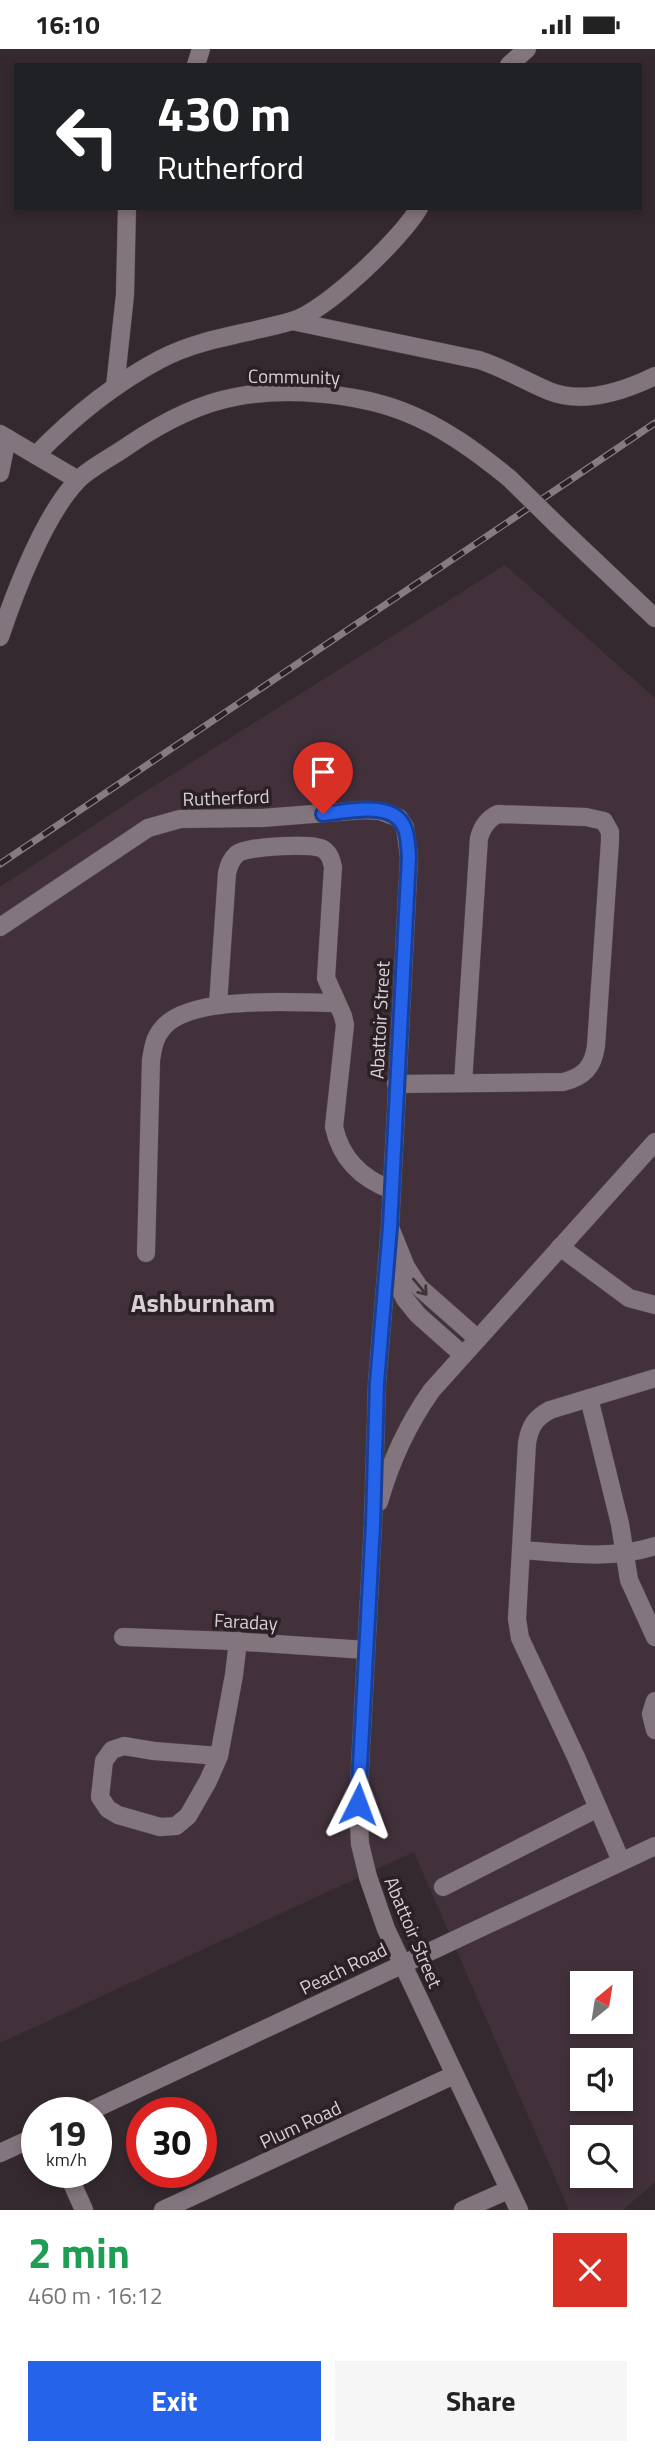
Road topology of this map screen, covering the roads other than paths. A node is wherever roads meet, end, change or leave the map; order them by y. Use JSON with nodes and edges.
{"nodes":[{"id":1,"x":527,"y":49,"type":"edge"},
{"id":2,"x":511,"y":63,"type":"edge"},
{"id":3,"x":127,"y":210,"type":"edge"},
{"id":4,"x":418,"y":210,"type":"edge"},
{"id":5,"x":291,"y":321,"type":"junction"},
{"id":6,"x":655,"y":376,"type":"edge"},
{"id":7,"x":115,"y":387,"type":"junction"},
{"id":8,"x":3,"y":436,"type":"edge"},
{"id":9,"x":36,"y":455,"type":"junction"},
{"id":10,"x":0,"y":473,"type":"edge"},
{"id":11,"x":78,"y":480,"type":"junction"},
{"id":12,"x":655,"y":618,"type":"edge"},
{"id":13,"x":0,"y":637,"type":"edge"},
{"id":14,"x":399,"y":818,"type":"joint"},
{"id":15,"x":0,"y":927,"type":"edge"},
{"id":16,"x":336,"y":1003,"type":"junction"},
{"id":17,"x":218,"y":1004,"type":"junction"},
{"id":18,"x":463,"y":1083,"type":"junction"},
{"id":19,"x":396,"y":1084,"type":"junction"},
{"id":20,"x":655,"y":1142,"type":"edge"},
{"id":21,"x":392,"y":1191,"type":"junction"},
{"id":22,"x":390,"y":1227,"type":"junction"},
{"id":23,"x":560,"y":1247,"type":"junction"},
{"id":24,"x":146,"y":1253,"type":"dead end"},
{"id":25,"x":387,"y":1262,"type":"junction"},
{"id":26,"x":655,"y":1305,"type":"edge"},
{"id":27,"x":478,"y":1339,"type":"junction"},
{"id":28,"x":463,"y":1355,"type":"junction"},
{"id":29,"x":655,"y":1378,"type":"edge"},
{"id":30,"x":589,"y":1398,"type":"junction"},
{"id":31,"x":373,"y":1524,"type":"junction"},
{"id":32,"x":655,"y":1546,"type":"edge"},
{"id":33,"x":521,"y":1550,"type":"junction"},
{"id":34,"x":624,"y":1553,"type":"junction"},
{"id":35,"x":123,"y":1637,"type":"dead end"},
{"id":36,"x":655,"y":1637,"type":"edge"},
{"id":37,"x":238,"y":1641,"type":"junction"},
{"id":38,"x":366,"y":1650,"type":"junction"},
{"id":39,"x":655,"y":1701,"type":"edge"},
{"id":40,"x":655,"y":1730,"type":"edge"},
{"id":41,"x":219,"y":1755,"type":"junction"},
{"id":42,"x":598,"y":1808,"type":"junction"},
{"id":43,"x":655,"y":1846,"type":"edge"},
{"id":44,"x":621,"y":1861,"type":"junction"},
{"id":45,"x":443,"y":1887,"type":"dead end"},
{"id":46,"x":402,"y":1964,"type":"junction"},
{"id":47,"x":454,"y":2075,"type":"junction"},
{"id":48,"x":112,"y":2101,"type":"edge"},
{"id":49,"x":21,"y":2144,"type":"edge"},
{"id":50,"x":0,"y":2154,"type":"edge"},
{"id":51,"x":75,"y":2188,"type":"edge"},
{"id":52,"x":508,"y":2190,"type":"junction"},
{"id":53,"x":85,"y":2210,"type":"edge"},
{"id":54,"x":163,"y":2210,"type":"edge"},
{"id":55,"x":463,"y":2210,"type":"edge"},
{"id":56,"x":519,"y":2210,"type":"edge"}],
"edges":[{"from":1,"to":2,"type":"street"},
{"from":3,"to":7,"type":"street"},
{"from":4,"to":5,"type":"street"},
{"from":5,"to":6,"type":"street"},
{"from":5,"to":7,"type":"street"},
{"from":7,"to":9,"type":"street"},
{"from":8,"to":9,"type":"street"},
{"from":8,"to":10,"type":"street"},
{"from":9,"to":11,"type":"street"},
{"from":11,"to":12,"type":"street","name":"Community","bridge":true},
{"from":11,"to":13,"type":"street"},
{"from":14,"to":15,"type":"street","name":"Rutherford"},
{"from":14,"to":19,"type":"street","name":"Abattoir Street"},
{"from":16,"to":17,"type":"street"},
{"from":16,"to":17,"type":"street"},
{"from":16,"to":21,"type":"street"},
{"from":17,"to":24,"type":"street"},
{"from":18,"to":18,"type":"street"},
{"from":18,"to":19,"type":"street"},
{"from":19,"to":21,"type":"street","name":"Abattoir Street"},
{"from":20,"to":23,"type":"street","name":"Abattoir Street"},
{"from":21,"to":22,"type":"street","name":"Abattoir Street"},
{"from":22,"to":25,"type":"street","name":"Abattoir Street"},
{"from":22,"to":27,"type":"street","name":"Abattoir Street","one_way":true},
{"from":23,"to":26,"type":"street"},
{"from":23,"to":27,"type":"street","name":"Abattoir Street"},
{"from":25,"to":28,"type":"street"},
{"from":25,"to":31,"type":"street","name":"Abattoir Street"},
{"from":27,"to":28,"type":"street","name":"Abattoir Street"},
{"from":28,"to":31,"type":"street","name":"Abattoir Street"},
{"from":29,"to":30,"type":"street"},
{"from":30,"to":33,"type":"street"},
{"from":30,"to":34,"type":"street"},
{"from":31,"to":38,"type":"street","name":"Abattoir Street"},
{"from":32,"to":34,"type":"street"},
{"from":33,"to":34,"type":"street"},
{"from":33,"to":42,"type":"street"},
{"from":34,"to":36,"type":"street"},
{"from":35,"to":37,"type":"street","name":"Faraday"},
{"from":37,"to":38,"type":"street","name":"Faraday"},
{"from":37,"to":41,"type":"street"},
{"from":38,"to":46,"type":"street","name":"Abattoir Street"},
{"from":39,"to":40,"type":"street"},
{"from":41,"to":41,"type":"street"},
{"from":42,"to":44,"type":"street"},
{"from":42,"to":45,"type":"street"},
{"from":43,"to":44,"type":"street","name":"Peach Road"},
{"from":44,"to":46,"type":"street","name":"Peach Road"},
{"from":46,"to":47,"type":"street","name":"Abattoir Street"},
{"from":46,"to":48,"type":"street","name":"Peach Road"},
{"from":47,"to":52,"type":"street","name":"Abattoir Street"},
{"from":47,"to":54,"type":"street","name":"Plum Road"},
{"from":49,"to":50,"type":"street"},
{"from":51,"to":53,"type":"street"},
{"from":52,"to":55,"type":"street"},
{"from":52,"to":56,"type":"street","name":"Abattoir Street"}]}
